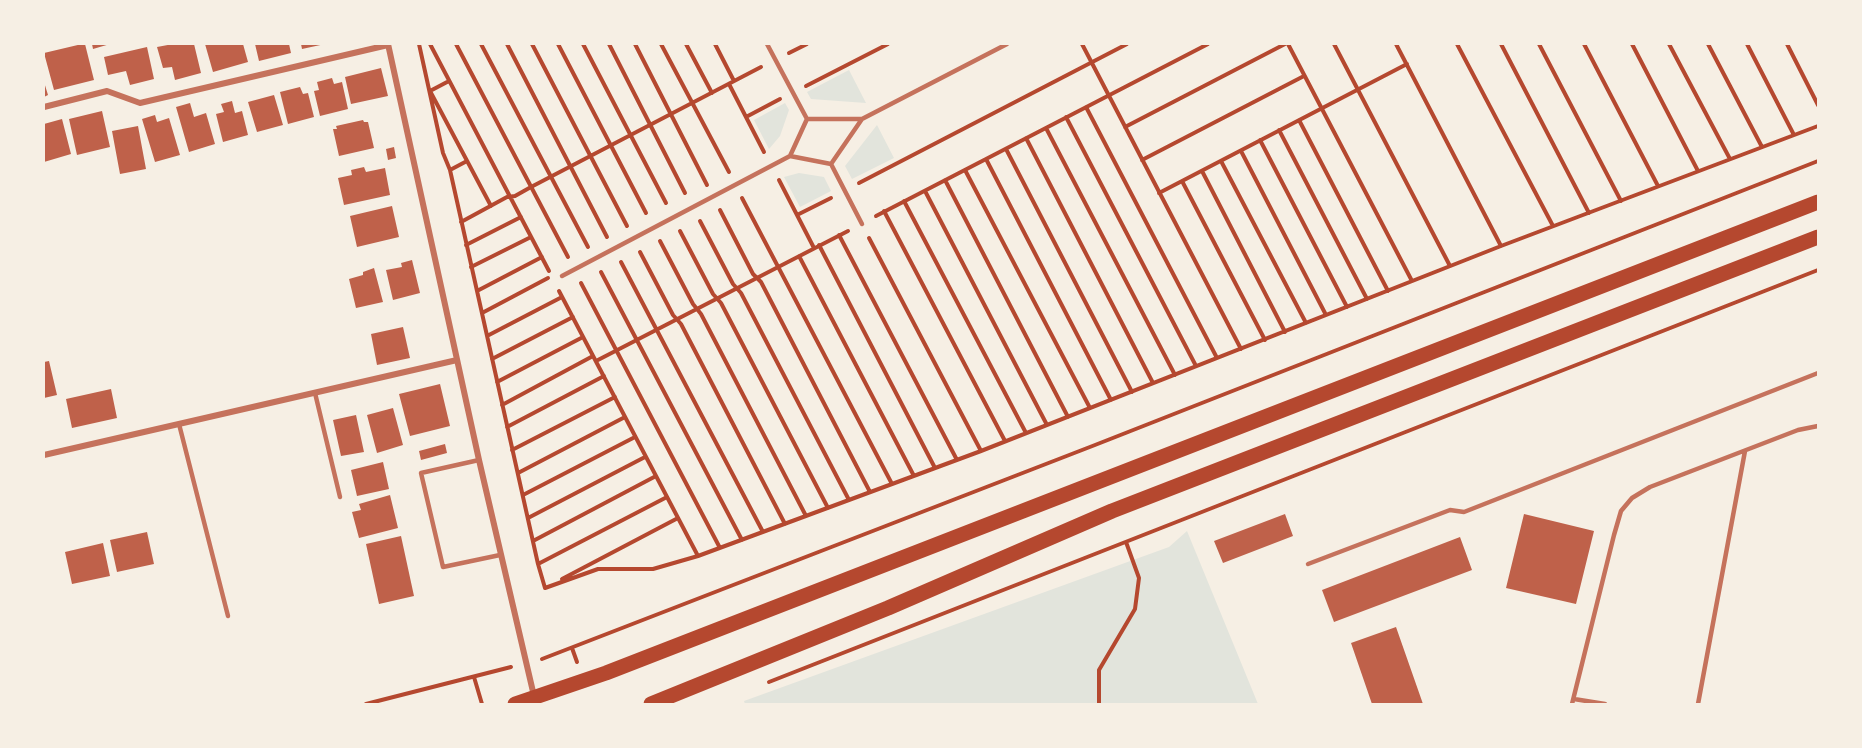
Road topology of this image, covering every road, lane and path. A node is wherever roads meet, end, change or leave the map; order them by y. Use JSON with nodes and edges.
{"nodes":[{"id":1,"x":388,"y":44,"type":"edge"},
{"id":2,"x":419,"y":44,"type":"edge"},
{"id":3,"x":430,"y":44,"type":"edge"},
{"id":4,"x":456,"y":44,"type":"edge"},
{"id":5,"x":481,"y":44,"type":"edge"},
{"id":6,"x":507,"y":44,"type":"edge"},
{"id":7,"x":532,"y":44,"type":"edge"},
{"id":8,"x":558,"y":44,"type":"edge"},
{"id":9,"x":584,"y":44,"type":"edge"},
{"id":10,"x":609,"y":44,"type":"edge"},
{"id":11,"x":635,"y":44,"type":"edge"},
{"id":12,"x":661,"y":44,"type":"edge"},
{"id":13,"x":686,"y":44,"type":"edge"},
{"id":14,"x":714,"y":44,"type":"edge"},
{"id":15,"x":767,"y":44,"type":"edge"},
{"id":16,"x":807,"y":44,"type":"edge"},
{"id":17,"x":888,"y":44,"type":"edge"},
{"id":18,"x":1007,"y":44,"type":"edge"},
{"id":19,"x":1082,"y":44,"type":"edge"},
{"id":20,"x":1127,"y":44,"type":"edge"},
{"id":21,"x":1208,"y":44,"type":"edge"},
{"id":22,"x":1286,"y":44,"type":"edge"},
{"id":23,"x":1334,"y":44,"type":"edge"},
{"id":24,"x":1396,"y":44,"type":"edge"},
{"id":25,"x":1457,"y":44,"type":"edge"},
{"id":26,"x":1500,"y":44,"type":"edge"},
{"id":27,"x":1539,"y":44,"type":"edge"},
{"id":28,"x":1584,"y":44,"type":"edge"},
{"id":29,"x":1632,"y":44,"type":"edge"},
{"id":30,"x":1669,"y":44,"type":"edge"},
{"id":31,"x":1708,"y":44,"type":"edge"},
{"id":32,"x":1747,"y":44,"type":"edge"},
{"id":33,"x":1787,"y":44,"type":"edge"},
{"id":34,"x":785,"y":55,"type":"dead end"},
{"id":35,"x":1091,"y":62,"type":"junction"},
{"id":36,"x":767,"y":64,"type":"dead end"},
{"id":37,"x":1407,"y":64,"type":"junction"},
{"id":38,"x":1304,"y":76,"type":"junction"},
{"id":39,"x":449,"y":81,"type":"junction"},
{"id":40,"x":734,"y":81,"type":"junction"},
{"id":41,"x":1358,"y":90,"type":"junction"},
{"id":42,"x":430,"y":91,"type":"junction"},
{"id":43,"x":712,"y":93,"type":"junction"},
{"id":44,"x":793,"y":93,"type":"junction"},
{"id":45,"x":1109,"y":95,"type":"junction"},
{"id":46,"x":692,"y":103,"type":"junction"},
{"id":47,"x":1818,"y":105,"type":"edge"},
{"id":48,"x":44,"y":107,"type":"edge"},
{"id":49,"x":1086,"y":107,"type":"junction"},
{"id":50,"x":1321,"y":108,"type":"junction"},
{"id":51,"x":671,"y":115,"type":"junction"},
{"id":52,"x":746,"y":117,"type":"dead end"},
{"id":53,"x":1066,"y":117,"type":"junction"},
{"id":54,"x":807,"y":119,"type":"junction"},
{"id":55,"x":862,"y":119,"type":"junction"},
{"id":56,"x":673,"y":120,"type":"dead end"},
{"id":57,"x":1299,"y":120,"type":"junction"},
{"id":58,"x":651,"y":125,"type":"junction"},
{"id":59,"x":1818,"y":126,"type":"edge"},
{"id":60,"x":1125,"y":127,"type":"junction"},
{"id":61,"x":1046,"y":128,"type":"junction"},
{"id":62,"x":653,"y":130,"type":"dead end"},
{"id":63,"x":1280,"y":130,"type":"junction"},
{"id":64,"x":631,"y":135,"type":"junction"},
{"id":65,"x":1794,"y":135,"type":"junction"},
{"id":66,"x":1026,"y":138,"type":"junction"},
{"id":67,"x":1260,"y":140,"type":"junction"},
{"id":68,"x":633,"y":141,"type":"dead end"},
{"id":69,"x":611,"y":146,"type":"junction"},
{"id":70,"x":1762,"y":147,"type":"junction"},
{"id":71,"x":1006,"y":149,"type":"junction"},
{"id":72,"x":613,"y":151,"type":"dead end"},
{"id":73,"x":1241,"y":151,"type":"junction"},
{"id":74,"x":591,"y":156,"type":"junction"},
{"id":75,"x":790,"y":156,"type":"junction"},
{"id":76,"x":986,"y":159,"type":"junction"},
{"id":77,"x":1730,"y":159,"type":"junction"},
{"id":78,"x":1142,"y":160,"type":"junction"},
{"id":79,"x":1221,"y":160,"type":"junction"},
{"id":80,"x":467,"y":161,"type":"junction"},
{"id":81,"x":1818,"y":161,"type":"edge"},
{"id":82,"x":593,"y":162,"type":"dead end"},
{"id":83,"x":831,"y":164,"type":"junction"},
{"id":84,"x":571,"y":167,"type":"junction"},
{"id":85,"x":450,"y":170,"type":"junction"},
{"id":86,"x":965,"y":170,"type":"junction"},
{"id":87,"x":1202,"y":171,"type":"junction"},
{"id":88,"x":1698,"y":171,"type":"junction"},
{"id":89,"x":574,"y":172,"type":"dead end"},
{"id":90,"x":551,"y":177,"type":"junction"},
{"id":91,"x":945,"y":180,"type":"junction"},
{"id":92,"x":1182,"y":181,"type":"junction"},
{"id":93,"x":554,"y":182,"type":"dead end"},
{"id":94,"x":1658,"y":186,"type":"junction"},
{"id":95,"x":531,"y":187,"type":"junction"},
{"id":96,"x":845,"y":190,"type":"junction"},
{"id":97,"x":925,"y":191,"type":"junction"},
{"id":98,"x":534,"y":193,"type":"dead end"},
{"id":99,"x":1160,"y":193,"type":"junction"},
{"id":100,"x":513,"y":196,"type":"junction"},
{"id":101,"x":904,"y":201,"type":"junction"},
{"id":102,"x":1621,"y":201,"type":"junction"},
{"id":103,"x":1818,"y":202,"type":"edge"},
{"id":104,"x":491,"y":206,"type":"junction"},
{"id":105,"x":884,"y":212,"type":"junction"},
{"id":106,"x":1589,"y":213,"type":"junction"},
{"id":107,"x":797,"y":216,"type":"dead end"},
{"id":108,"x":521,"y":217,"type":"junction"},
{"id":109,"x":461,"y":222,"type":"junction"},
{"id":110,"x":862,"y":224,"type":"junction"},
{"id":111,"x":1553,"y":226,"type":"junction"},
{"id":112,"x":839,"y":235,"type":"junction"},
{"id":113,"x":531,"y":237,"type":"junction"},
{"id":114,"x":1818,"y":237,"type":"edge"},
{"id":115,"x":466,"y":245,"type":"junction"},
{"id":116,"x":819,"y":245,"type":"junction"},
{"id":117,"x":1501,"y":246,"type":"junction"},
{"id":118,"x":799,"y":256,"type":"junction"},
{"id":119,"x":542,"y":257,"type":"junction"},
{"id":120,"x":1450,"y":266,"type":"junction"},
{"id":121,"x":471,"y":267,"type":"junction"},
{"id":122,"x":779,"y":267,"type":"junction"},
{"id":123,"x":1818,"y":270,"type":"edge"},
{"id":124,"x":753,"y":274,"type":"dead end"},
{"id":125,"x":562,"y":276,"type":"dead end"},
{"id":126,"x":757,"y":278,"type":"junction"},
{"id":127,"x":1412,"y":281,"type":"junction"},
{"id":128,"x":733,"y":284,"type":"dead end"},
{"id":129,"x":558,"y":288,"type":"dead end"},
{"id":130,"x":737,"y":288,"type":"junction"},
{"id":131,"x":477,"y":291,"type":"junction"},
{"id":132,"x":1388,"y":291,"type":"junction"},
{"id":133,"x":713,"y":294,"type":"dead end"},
{"id":134,"x":562,"y":297,"type":"junction"},
{"id":135,"x":717,"y":298,"type":"junction"},
{"id":136,"x":1367,"y":299,"type":"junction"},
{"id":137,"x":693,"y":304,"type":"dead end"},
{"id":138,"x":1347,"y":307,"type":"junction"},
{"id":139,"x":697,"y":309,"type":"junction"},
{"id":140,"x":482,"y":313,"type":"junction"},
{"id":141,"x":673,"y":315,"type":"dead end"},
{"id":142,"x":1326,"y":315,"type":"junction"},
{"id":143,"x":573,"y":317,"type":"junction"},
{"id":144,"x":677,"y":320,"type":"junction"},
{"id":145,"x":1306,"y":323,"type":"junction"},
{"id":146,"x":654,"y":325,"type":"dead end"},
{"id":147,"x":657,"y":330,"type":"junction"},
{"id":148,"x":1285,"y":332,"type":"junction"},
{"id":149,"x":634,"y":335,"type":"dead end"},
{"id":150,"x":487,"y":336,"type":"junction"},
{"id":151,"x":583,"y":337,"type":"junction"},
{"id":152,"x":1265,"y":339,"type":"junction"},
{"id":153,"x":637,"y":340,"type":"junction"},
{"id":154,"x":614,"y":345,"type":"dead end"},
{"id":155,"x":1241,"y":349,"type":"junction"},
{"id":156,"x":617,"y":351,"type":"junction"},
{"id":157,"x":593,"y":356,"type":"junction"},
{"id":158,"x":1217,"y":358,"type":"junction"},
{"id":159,"x":492,"y":359,"type":"junction"},
{"id":160,"x":457,"y":360,"type":"junction"},
{"id":161,"x":596,"y":362,"type":"junction"},
{"id":162,"x":1197,"y":366,"type":"junction"},
{"id":163,"x":1818,"y":373,"type":"edge"},
{"id":164,"x":1175,"y":375,"type":"junction"},
{"id":165,"x":604,"y":376,"type":"junction"},
{"id":166,"x":497,"y":382,"type":"junction"},
{"id":167,"x":1153,"y":383,"type":"junction"},
{"id":168,"x":1132,"y":392,"type":"junction"},
{"id":169,"x":315,"y":393,"type":"junction"},
{"id":170,"x":615,"y":397,"type":"junction"},
{"id":171,"x":1111,"y":400,"type":"junction"},
{"id":172,"x":502,"y":405,"type":"junction"},
{"id":173,"x":1090,"y":408,"type":"junction"},
{"id":174,"x":625,"y":417,"type":"junction"},
{"id":175,"x":1068,"y":417,"type":"junction"},
{"id":176,"x":179,"y":424,"type":"junction"},
{"id":177,"x":1047,"y":425,"type":"junction"},
{"id":178,"x":1818,"y":426,"type":"edge"},
{"id":179,"x":507,"y":428,"type":"junction"},
{"id":180,"x":1026,"y":433,"type":"junction"},
{"id":181,"x":635,"y":437,"type":"junction"},
{"id":182,"x":1005,"y":441,"type":"junction"},
{"id":183,"x":512,"y":450,"type":"junction"},
{"id":184,"x":981,"y":451,"type":"junction"},
{"id":185,"x":1745,"y":451,"type":"junction"},
{"id":186,"x":44,"y":455,"type":"edge"},
{"id":187,"x":645,"y":457,"type":"junction"},
{"id":188,"x":479,"y":460,"type":"junction"},
{"id":189,"x":957,"y":460,"type":"junction"},
{"id":190,"x":936,"y":468,"type":"junction"},
{"id":191,"x":518,"y":473,"type":"junction"},
{"id":192,"x":656,"y":476,"type":"junction"},
{"id":193,"x":914,"y":476,"type":"junction"},
{"id":194,"x":892,"y":484,"type":"junction"},
{"id":195,"x":870,"y":492,"type":"junction"},
{"id":196,"x":523,"y":495,"type":"junction"},
{"id":197,"x":340,"y":497,"type":"dead end"},
{"id":198,"x":667,"y":497,"type":"junction"},
{"id":199,"x":849,"y":500,"type":"junction"},
{"id":200,"x":828,"y":508,"type":"junction"},
{"id":201,"x":806,"y":516,"type":"junction"},
{"id":202,"x":528,"y":518,"type":"junction"},
{"id":203,"x":678,"y":518,"type":"junction"},
{"id":204,"x":785,"y":524,"type":"junction"},
{"id":205,"x":763,"y":532,"type":"junction"},
{"id":206,"x":742,"y":540,"type":"junction"},
{"id":207,"x":533,"y":541,"type":"junction"},
{"id":208,"x":1126,"y":542,"type":"junction"},
{"id":209,"x":720,"y":548,"type":"junction"},
{"id":210,"x":500,"y":555,"type":"junction"},
{"id":211,"x":698,"y":556,"type":"junction"},
{"id":212,"x":538,"y":564,"type":"junction"},
{"id":213,"x":1308,"y":564,"type":"dead end"},
{"id":214,"x":545,"y":588,"type":"junction"},
{"id":215,"x":228,"y":616,"type":"dead end"},
{"id":216,"x":550,"y":656,"type":"dead end"},
{"id":217,"x":508,"y":668,"type":"dead end"},
{"id":218,"x":474,"y":677,"type":"junction"},
{"id":219,"x":766,"y":683,"type":"dead end"},
{"id":220,"x":535,"y":701,"type":"edge"},
{"id":221,"x":1573,"y":702,"type":"edge"},
{"id":222,"x":366,"y":705,"type":"edge"},
{"id":223,"x":482,"y":705,"type":"edge"},
{"id":224,"x":515,"y":705,"type":"edge"},
{"id":225,"x":651,"y":705,"type":"edge"},
{"id":226,"x":1099,"y":705,"type":"edge"},
{"id":227,"x":1605,"y":705,"type":"edge"},
{"id":228,"x":1698,"y":705,"type":"edge"}],
"edges":[{"from":1,"to":48,"type":"street"},
{"from":1,"to":160,"type":"street"},
{"from":2,"to":42,"type":"path"},
{"from":3,"to":39,"type":"path"},
{"from":4,"to":95,"type":"path"},
{"from":5,"to":90,"type":"path"},
{"from":6,"to":84,"type":"path"},
{"from":7,"to":74,"type":"path"},
{"from":8,"to":69,"type":"path"},
{"from":9,"to":64,"type":"path"},
{"from":10,"to":58,"type":"path"},
{"from":11,"to":51,"type":"path"},
{"from":12,"to":46,"type":"path"},
{"from":13,"to":43,"type":"path"},
{"from":14,"to":40,"type":"path"},
{"from":15,"to":44,"type":"lane"},
{"from":16,"to":34,"type":"path"},
{"from":17,"to":44,"type":"path"},
{"from":18,"to":55,"type":"lane"},
{"from":19,"to":35,"type":"path"},
{"from":20,"to":35,"type":"path"},
{"from":21,"to":45,"type":"path"},
{"from":22,"to":38,"type":"path"},
{"from":22,"to":60,"type":"path"},
{"from":23,"to":41,"type":"path"},
{"from":24,"to":37,"type":"path"},
{"from":25,"to":111,"type":"path"},
{"from":26,"to":106,"type":"path"},
{"from":27,"to":102,"type":"path"},
{"from":28,"to":94,"type":"path"},
{"from":29,"to":88,"type":"path"},
{"from":30,"to":77,"type":"path"},
{"from":31,"to":70,"type":"path"},
{"from":32,"to":65,"type":"path"},
{"from":33,"to":47,"type":"path"},
{"from":35,"to":45,"type":"path"},
{"from":35,"to":96,"type":"path"},
{"from":36,"to":40,"type":"path"},
{"from":37,"to":41,"type":"path"},
{"from":37,"to":117,"type":"path"},
{"from":38,"to":50,"type":"path"},
{"from":38,"to":78,"type":"path"},
{"from":39,"to":42,"type":"path"},
{"from":39,"to":100,"type":"path"},
{"from":40,"to":43,"type":"path"},
{"from":41,"to":50,"type":"path"},
{"from":41,"to":120,"type":"path"},
{"from":42,"to":80,"type":"path"},
{"from":42,"to":85,"type":"path"},
{"from":43,"to":46,"type":"path"},
{"from":44,"to":52,"type":"path"},
{"from":44,"to":54,"type":"lane"},
{"from":45,"to":49,"type":"path"},
{"from":45,"to":60,"type":"path"},
{"from":46,"to":51,"type":"path"},
{"from":49,"to":53,"type":"path"},
{"from":49,"to":158,"type":"path"},
{"from":50,"to":57,"type":"path"},
{"from":50,"to":127,"type":"path"},
{"from":51,"to":56,"type":"path"},
{"from":51,"to":58,"type":"path"},
{"from":53,"to":61,"type":"path"},
{"from":53,"to":162,"type":"path"},
{"from":54,"to":55,"type":"lane"},
{"from":54,"to":75,"type":"lane"},
{"from":55,"to":83,"type":"lane"},
{"from":57,"to":63,"type":"path"},
{"from":57,"to":132,"type":"path"},
{"from":58,"to":62,"type":"path"},
{"from":58,"to":64,"type":"path"},
{"from":59,"to":65,"type":"path"},
{"from":60,"to":78,"type":"path"},
{"from":61,"to":66,"type":"path"},
{"from":61,"to":164,"type":"path"},
{"from":63,"to":67,"type":"path"},
{"from":63,"to":136,"type":"path"},
{"from":64,"to":68,"type":"path"},
{"from":64,"to":69,"type":"path"},
{"from":65,"to":70,"type":"path"},
{"from":66,"to":71,"type":"path"},
{"from":66,"to":167,"type":"path"},
{"from":67,"to":73,"type":"path"},
{"from":67,"to":138,"type":"path"},
{"from":69,"to":72,"type":"path"},
{"from":69,"to":74,"type":"path"},
{"from":70,"to":77,"type":"path"},
{"from":71,"to":76,"type":"path"},
{"from":71,"to":168,"type":"path"},
{"from":73,"to":79,"type":"path"},
{"from":73,"to":142,"type":"path"},
{"from":74,"to":82,"type":"path"},
{"from":74,"to":84,"type":"path"},
{"from":75,"to":83,"type":"lane"},
{"from":75,"to":125,"type":"lane"},
{"from":76,"to":86,"type":"path"},
{"from":76,"to":171,"type":"path"},
{"from":77,"to":88,"type":"path"},
{"from":78,"to":99,"type":"path"},
{"from":79,"to":87,"type":"path"},
{"from":79,"to":145,"type":"path"},
{"from":80,"to":85,"type":"path"},
{"from":80,"to":104,"type":"path"},
{"from":81,"to":216,"type":"path"},
{"from":83,"to":96,"type":"lane"},
{"from":84,"to":89,"type":"path"},
{"from":84,"to":90,"type":"path"},
{"from":85,"to":109,"type":"path"},
{"from":86,"to":91,"type":"path"},
{"from":86,"to":173,"type":"path"},
{"from":87,"to":92,"type":"path"},
{"from":87,"to":148,"type":"path"},
{"from":88,"to":94,"type":"path"},
{"from":90,"to":93,"type":"path"},
{"from":90,"to":95,"type":"path"},
{"from":91,"to":97,"type":"path"},
{"from":91,"to":175,"type":"path"},
{"from":92,"to":99,"type":"path"},
{"from":92,"to":152,"type":"path"},
{"from":94,"to":102,"type":"path"},
{"from":95,"to":98,"type":"path"},
{"from":95,"to":100,"type":"path"},
{"from":96,"to":107,"type":"path"},
{"from":96,"to":110,"type":"lane"},
{"from":97,"to":101,"type":"path"},
{"from":97,"to":177,"type":"path"},
{"from":99,"to":155,"type":"path"},
{"from":100,"to":104,"type":"path"},
{"from":100,"to":108,"type":"path"},
{"from":101,"to":105,"type":"path"},
{"from":101,"to":180,"type":"path"},
{"from":102,"to":106,"type":"path"},
{"from":103,"to":220,"type":"main road"},
{"from":104,"to":109,"type":"path"},
{"from":105,"to":110,"type":"path"},
{"from":105,"to":182,"type":"path"},
{"from":106,"to":111,"type":"path"},
{"from":108,"to":113,"type":"path"},
{"from":108,"to":115,"type":"path"},
{"from":109,"to":115,"type":"path"},
{"from":110,"to":112,"type":"path"},
{"from":110,"to":184,"type":"path"},
{"from":111,"to":117,"type":"path"},
{"from":112,"to":116,"type":"path"},
{"from":112,"to":189,"type":"path"},
{"from":113,"to":119,"type":"path"},
{"from":113,"to":121,"type":"path"},
{"from":114,"to":225,"type":"main road"},
{"from":115,"to":121,"type":"path"},
{"from":116,"to":118,"type":"path"},
{"from":116,"to":190,"type":"path"},
{"from":117,"to":120,"type":"path"},
{"from":118,"to":122,"type":"path"},
{"from":118,"to":193,"type":"path"},
{"from":119,"to":131,"type":"path"},
{"from":119,"to":140,"type":"path"},
{"from":120,"to":127,"type":"path"},
{"from":121,"to":131,"type":"path"},
{"from":122,"to":126,"type":"path"},
{"from":122,"to":194,"type":"path"},
{"from":123,"to":208,"type":"path"},
{"from":124,"to":126,"type":"path"},
{"from":126,"to":130,"type":"path"},
{"from":126,"to":195,"type":"path"},
{"from":127,"to":132,"type":"path"},
{"from":128,"to":130,"type":"path"},
{"from":129,"to":134,"type":"path"},
{"from":130,"to":135,"type":"path"},
{"from":130,"to":199,"type":"path"},
{"from":131,"to":140,"type":"path"},
{"from":132,"to":136,"type":"path"},
{"from":133,"to":135,"type":"path"},
{"from":134,"to":143,"type":"path"},
{"from":134,"to":150,"type":"path"},
{"from":135,"to":139,"type":"path"},
{"from":135,"to":200,"type":"path"},
{"from":136,"to":138,"type":"path"},
{"from":137,"to":139,"type":"path"},
{"from":138,"to":142,"type":"path"},
{"from":139,"to":144,"type":"path"},
{"from":139,"to":201,"type":"path"},
{"from":140,"to":150,"type":"path"},
{"from":141,"to":144,"type":"path"},
{"from":142,"to":145,"type":"path"},
{"from":143,"to":151,"type":"path"},
{"from":143,"to":159,"type":"path"},
{"from":144,"to":147,"type":"path"},
{"from":144,"to":204,"type":"path"},
{"from":145,"to":148,"type":"path"},
{"from":146,"to":147,"type":"path"},
{"from":147,"to":153,"type":"path"},
{"from":147,"to":205,"type":"path"},
{"from":148,"to":152,"type":"path"},
{"from":149,"to":153,"type":"path"},
{"from":150,"to":159,"type":"path"},
{"from":151,"to":157,"type":"path"},
{"from":151,"to":166,"type":"path"},
{"from":152,"to":155,"type":"path"},
{"from":153,"to":156,"type":"path"},
{"from":153,"to":206,"type":"path"},
{"from":154,"to":156,"type":"path"},
{"from":155,"to":158,"type":"path"},
{"from":156,"to":161,"type":"path"},
{"from":156,"to":209,"type":"path"},
{"from":157,"to":161,"type":"path"},
{"from":157,"to":172,"type":"path"},
{"from":158,"to":162,"type":"path"},
{"from":159,"to":166,"type":"path"},
{"from":160,"to":169,"type":"street"},
{"from":160,"to":188,"type":"street"},
{"from":161,"to":165,"type":"path"},
{"from":162,"to":164,"type":"path"},
{"from":163,"to":213,"type":"lane"},
{"from":164,"to":167,"type":"path"},
{"from":165,"to":170,"type":"path"},
{"from":165,"to":179,"type":"path"},
{"from":166,"to":172,"type":"path"},
{"from":167,"to":168,"type":"path"},
{"from":168,"to":171,"type":"path"},
{"from":169,"to":176,"type":"street"},
{"from":169,"to":197,"type":"lane"},
{"from":170,"to":174,"type":"path"},
{"from":170,"to":183,"type":"path"},
{"from":171,"to":173,"type":"path"},
{"from":172,"to":179,"type":"path"},
{"from":173,"to":175,"type":"path"},
{"from":174,"to":181,"type":"path"},
{"from":174,"to":191,"type":"path"},
{"from":175,"to":177,"type":"path"},
{"from":176,"to":186,"type":"street"},
{"from":176,"to":215,"type":"lane"},
{"from":177,"to":180,"type":"path"},
{"from":178,"to":185,"type":"lane"},
{"from":179,"to":183,"type":"path"},
{"from":180,"to":182,"type":"path"},
{"from":181,"to":187,"type":"path"},
{"from":181,"to":196,"type":"path"},
{"from":182,"to":184,"type":"path"},
{"from":183,"to":191,"type":"path"},
{"from":184,"to":189,"type":"path"},
{"from":185,"to":221,"type":"lane"},
{"from":185,"to":228,"type":"lane"},
{"from":187,"to":192,"type":"path"},
{"from":187,"to":202,"type":"path"},
{"from":188,"to":210,"type":"street"},
{"from":188,"to":210,"type":"lane"},
{"from":189,"to":190,"type":"path"},
{"from":190,"to":193,"type":"path"},
{"from":191,"to":196,"type":"path"},
{"from":192,"to":198,"type":"path"},
{"from":192,"to":207,"type":"path"},
{"from":193,"to":194,"type":"path"},
{"from":194,"to":195,"type":"path"},
{"from":195,"to":199,"type":"path"},
{"from":196,"to":202,"type":"path"},
{"from":198,"to":203,"type":"path"},
{"from":198,"to":212,"type":"path"},
{"from":199,"to":200,"type":"path"},
{"from":200,"to":201,"type":"path"},
{"from":201,"to":204,"type":"path"},
{"from":202,"to":207,"type":"path"},
{"from":203,"to":211,"type":"path"},
{"from":203,"to":214,"type":"path"},
{"from":204,"to":205,"type":"path"},
{"from":205,"to":206,"type":"path"},
{"from":206,"to":209,"type":"path"},
{"from":207,"to":212,"type":"path"},
{"from":208,"to":219,"type":"path"},
{"from":208,"to":226,"type":"path"},
{"from":209,"to":211,"type":"path"},
{"from":210,"to":220,"type":"street"},
{"from":211,"to":214,"type":"path"},
{"from":212,"to":214,"type":"path"},
{"from":217,"to":218,"type":"path"},
{"from":218,"to":222,"type":"path"},
{"from":218,"to":223,"type":"path"},
{"from":220,"to":224,"type":"main road"},
{"from":221,"to":227,"type":"lane"}]}
